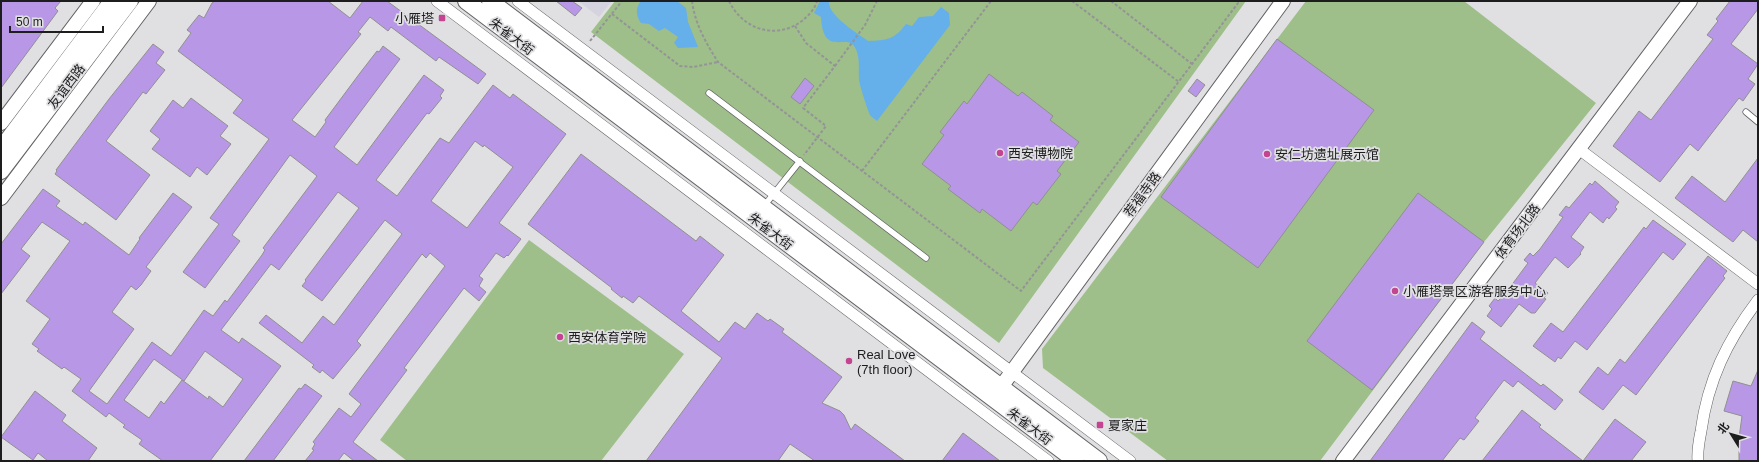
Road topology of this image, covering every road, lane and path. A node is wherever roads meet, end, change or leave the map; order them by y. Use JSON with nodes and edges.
{"nodes":[{"id":1,"x":93,"y":1,"type":"edge"},
{"id":2,"x":112,"y":1,"type":"edge"},
{"id":3,"x":130,"y":1,"type":"edge"},
{"id":4,"x":150,"y":1,"type":"edge"},
{"id":5,"x":437,"y":1,"type":"edge"},
{"id":6,"x":466,"y":1,"type":"edge"},
{"id":7,"x":490,"y":1,"type":"edge"},
{"id":8,"x":518,"y":1,"type":"edge"},
{"id":9,"x":622,"y":1,"type":"edge"},
{"id":10,"x":692,"y":1,"type":"edge"},
{"id":11,"x":729,"y":1,"type":"edge"},
{"id":12,"x":817,"y":1,"type":"edge"},
{"id":13,"x":877,"y":1,"type":"edge"},
{"id":14,"x":991,"y":1,"type":"edge"},
{"id":15,"x":1072,"y":1,"type":"edge"},
{"id":16,"x":1111,"y":1,"type":"edge"},
{"id":17,"x":1235,"y":1,"type":"edge"},
{"id":18,"x":1283,"y":1,"type":"edge"},
{"id":19,"x":1690,"y":1,"type":"edge"},
{"id":20,"x":612,"y":14,"type":"junction"},
{"id":21,"x":795,"y":26,"type":"junction"},
{"id":22,"x":583,"y":50,"type":"junction"},
{"id":23,"x":718,"y":62,"type":"junction"},
{"id":24,"x":1192,"y":64,"type":"junction"},
{"id":25,"x":835,"y":66,"type":"junction"},
{"id":26,"x":1179,"y":82,"type":"junction"},
{"id":27,"x":709,"y":93,"type":"dead end"},
{"id":28,"x":1746,"y":112,"type":"dead end"},
{"id":29,"x":1758,"y":122,"type":"edge"},
{"id":30,"x":1,"y":123,"type":"edge"},
{"id":31,"x":818,"y":137,"type":"junction"},
{"id":32,"x":1,"y":149,"type":"edge"},
{"id":33,"x":1579,"y":149,"type":"junction"},
{"id":34,"x":800,"y":161,"type":"junction"},
{"id":35,"x":1,"y":171,"type":"edge"},
{"id":36,"x":862,"y":171,"type":"junction"},
{"id":37,"x":774,"y":194,"type":"junction"},
{"id":38,"x":1,"y":198,"type":"edge"},
{"id":39,"x":764,"y":206,"type":"junction"},
{"id":40,"x":926,"y":258,"type":"dead end"},
{"id":41,"x":1758,"y":284,"type":"edge"},
{"id":42,"x":1758,"y":300,"type":"edge"},
{"id":43,"x":1012,"y":372,"type":"junction"},
{"id":44,"x":1001,"y":387,"type":"junction"},
{"id":45,"x":1048,"y":461,"type":"edge"},
{"id":46,"x":1076,"y":461,"type":"edge"},
{"id":47,"x":1099,"y":461,"type":"edge"},
{"id":48,"x":1130,"y":461,"type":"edge"},
{"id":49,"x":1343,"y":461,"type":"edge"},
{"id":50,"x":1698,"y":461,"type":"edge"}],
"edges":[{"from":1,"to":30,"type":"street"},
{"from":2,"to":32,"type":"main road","name":"友谊西路"},
{"from":3,"to":35,"type":"main road","name":"友谊西路"},
{"from":4,"to":38,"type":"street"},
{"from":5,"to":45,"type":"street"},
{"from":6,"to":46,"type":"main road","name":"朱雀大街"},
{"from":7,"to":39,"type":"main road","name":"朱雀大街"},
{"from":8,"to":22,"type":"street"},
{"from":9,"to":20,"type":"path"},
{"from":10,"to":23,"type":"path"},
{"from":11,"to":21,"type":"path"},
{"from":12,"to":21,"type":"path"},
{"from":13,"to":25,"type":"path"},
{"from":14,"to":36,"type":"path"},
{"from":15,"to":26,"type":"path"},
{"from":16,"to":24,"type":"path"},
{"from":17,"to":24,"type":"path"},
{"from":18,"to":43,"type":"street","name":"荐福寺路"},
{"from":19,"to":33,"type":"street","name":"体育场北路"},
{"from":20,"to":22,"type":"path"},
{"from":20,"to":23,"type":"path"},
{"from":21,"to":25,"type":"path"},
{"from":22,"to":37,"type":"street"},
{"from":23,"to":31,"type":"path"},
{"from":24,"to":26,"type":"path"},
{"from":25,"to":31,"type":"path"},
{"from":26,"to":36,"type":"path"},
{"from":27,"to":34,"type":"lane"},
{"from":28,"to":29,"type":"lane"},
{"from":31,"to":34,"type":"path"},
{"from":31,"to":36,"type":"path"},
{"from":33,"to":41,"type":"street"},
{"from":33,"to":49,"type":"street","name":"体育场北路"},
{"from":34,"to":37,"type":"lane"},
{"from":34,"to":40,"type":"lane"},
{"from":37,"to":39,"type":"lane"},
{"from":37,"to":43,"type":"street"},
{"from":39,"to":44,"type":"main road","name":"朱雀大街"},
{"from":42,"to":50,"type":"street"},
{"from":43,"to":44,"type":"street","name":"荐福寺路"},
{"from":43,"to":48,"type":"street"},
{"from":44,"to":47,"type":"main road","name":"朱雀大街"}]}
